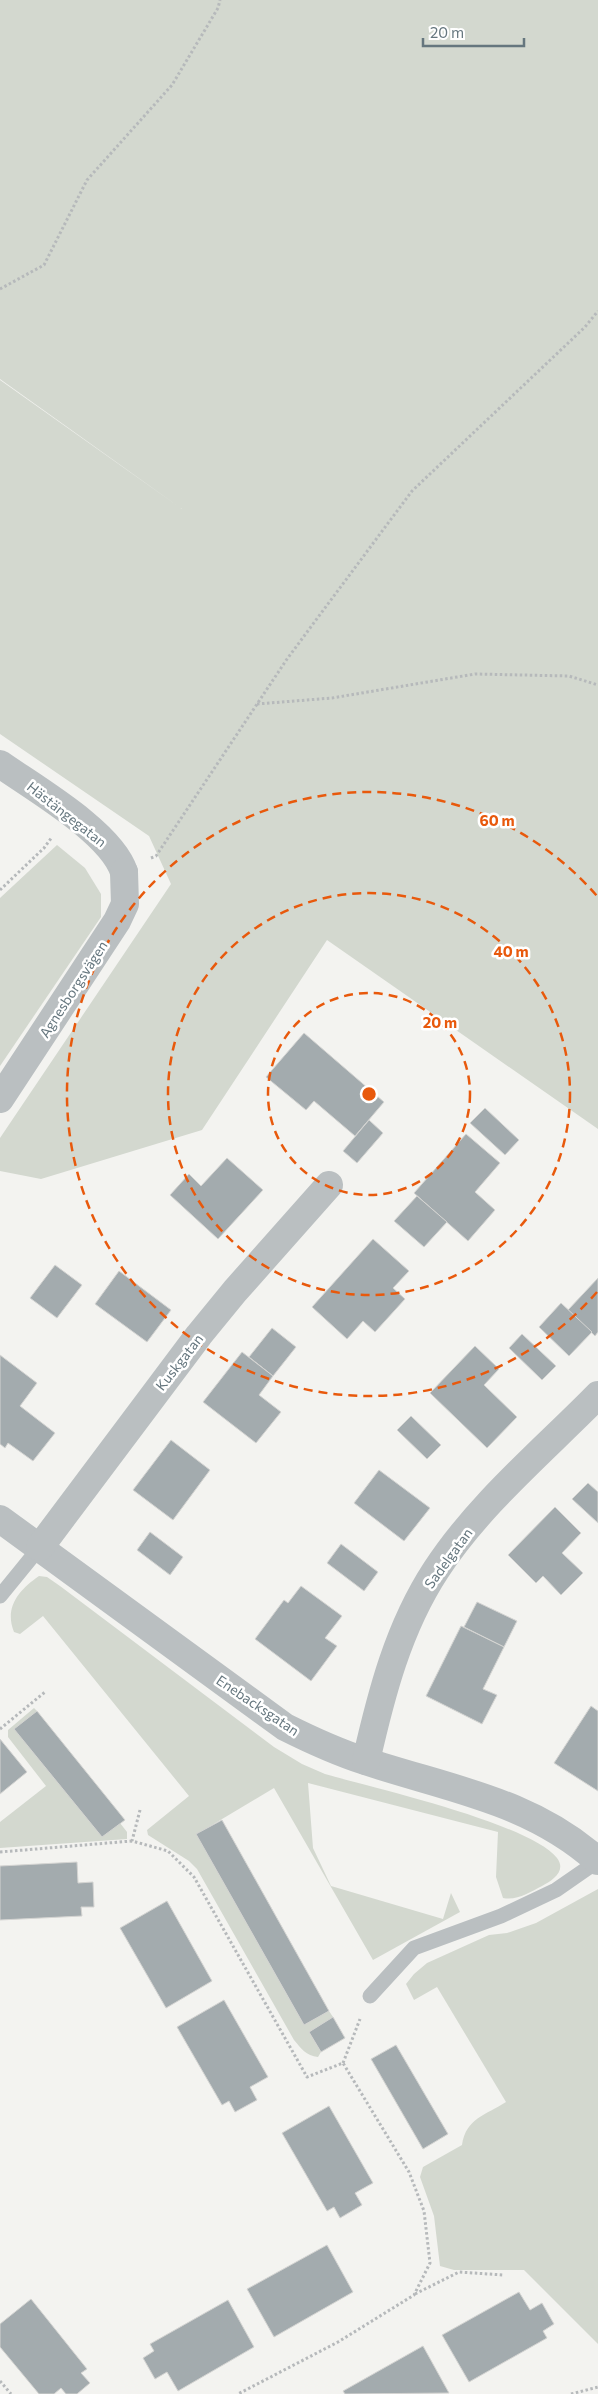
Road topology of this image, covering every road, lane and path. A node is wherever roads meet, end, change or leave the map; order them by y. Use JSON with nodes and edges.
{"nodes":[{"id":1,"x":220,"y":0,"type":"edge"},
{"id":2,"x":0,"y":289,"type":"edge"},
{"id":3,"x":598,"y":311,"type":"edge"},
{"id":4,"x":598,"y":684,"type":"edge"},
{"id":5,"x":257,"y":704,"type":"junction"},
{"id":6,"x":0,"y":764,"type":"edge"},
{"id":7,"x":70,"y":813,"type":"junction"},
{"id":8,"x":124,"y":872,"type":"junction"},
{"id":9,"x":0,"y":890,"type":"edge"},
{"id":10,"x":0,"y":1099,"type":"edge"},
{"id":11,"x":329,"y":1186,"type":"dead end"},
{"id":12,"x":598,"y":1395,"type":"edge"},
{"id":13,"x":0,"y":1518,"type":"edge"},
{"id":14,"x":40,"y":1547,"type":"junction"},
{"id":15,"x":0,"y":1596,"type":"edge"},
{"id":16,"x":45,"y":1692,"type":"dead end"},
{"id":17,"x":0,"y":1729,"type":"edge"},
{"id":18,"x":366,"y":1762,"type":"junction"},
{"id":19,"x":140,"y":1810,"type":"dead end"},
{"id":20,"x":132,"y":1841,"type":"junction"},
{"id":21,"x":0,"y":1852,"type":"edge"},
{"id":22,"x":598,"y":1861,"type":"edge"},
{"id":23,"x":370,"y":1996,"type":"joint"},
{"id":24,"x":343,"y":2063,"type":"junction"},
{"id":25,"x":504,"y":2275,"type":"dead end"},
{"id":26,"x":414,"y":2294,"type":"junction"},
{"id":27,"x":0,"y":2381,"type":"edge"},
{"id":28,"x":598,"y":2387,"type":"edge"},
{"id":29,"x":12,"y":2394,"type":"edge"},
{"id":30,"x":238,"y":2394,"type":"edge"},
{"id":31,"x":571,"y":2394,"type":"edge"}],
"edges":[{"from":1,"to":2,"type":"path"},
{"from":3,"to":5,"type":"path"},
{"from":4,"to":5,"type":"path"},
{"from":5,"to":8,"type":"path"},
{"from":6,"to":7,"type":"street","name":"Hästängegatan"},
{"from":7,"to":8,"type":"street","name":"Hästängegatan"},
{"from":7,"to":9,"type":"path"},
{"from":8,"to":10,"type":"street","name":"Agnesborgsvägen"},
{"from":11,"to":14,"type":"street","name":"Kuskgatan"},
{"from":12,"to":18,"type":"street","name":"Sadelgatan"},
{"from":13,"to":14,"type":"street","name":"Enebacksgatan"},
{"from":14,"to":15,"type":"lane"},
{"from":14,"to":18,"type":"street","name":"Enebacksgatan"},
{"from":16,"to":17,"type":"path"},
{"from":18,"to":22,"type":"street","name":"Enebacksgatan"},
{"from":19,"to":20,"type":"path"},
{"from":20,"to":21,"type":"path"},
{"from":20,"to":24,"type":"path"},
{"from":22,"to":23,"type":"lane"},
{"from":23,"to":24,"type":"path"},
{"from":24,"to":26,"type":"path"},
{"from":25,"to":26,"type":"path"},
{"from":26,"to":30,"type":"path"},
{"from":27,"to":29,"type":"path"},
{"from":28,"to":31,"type":"path"}]}
